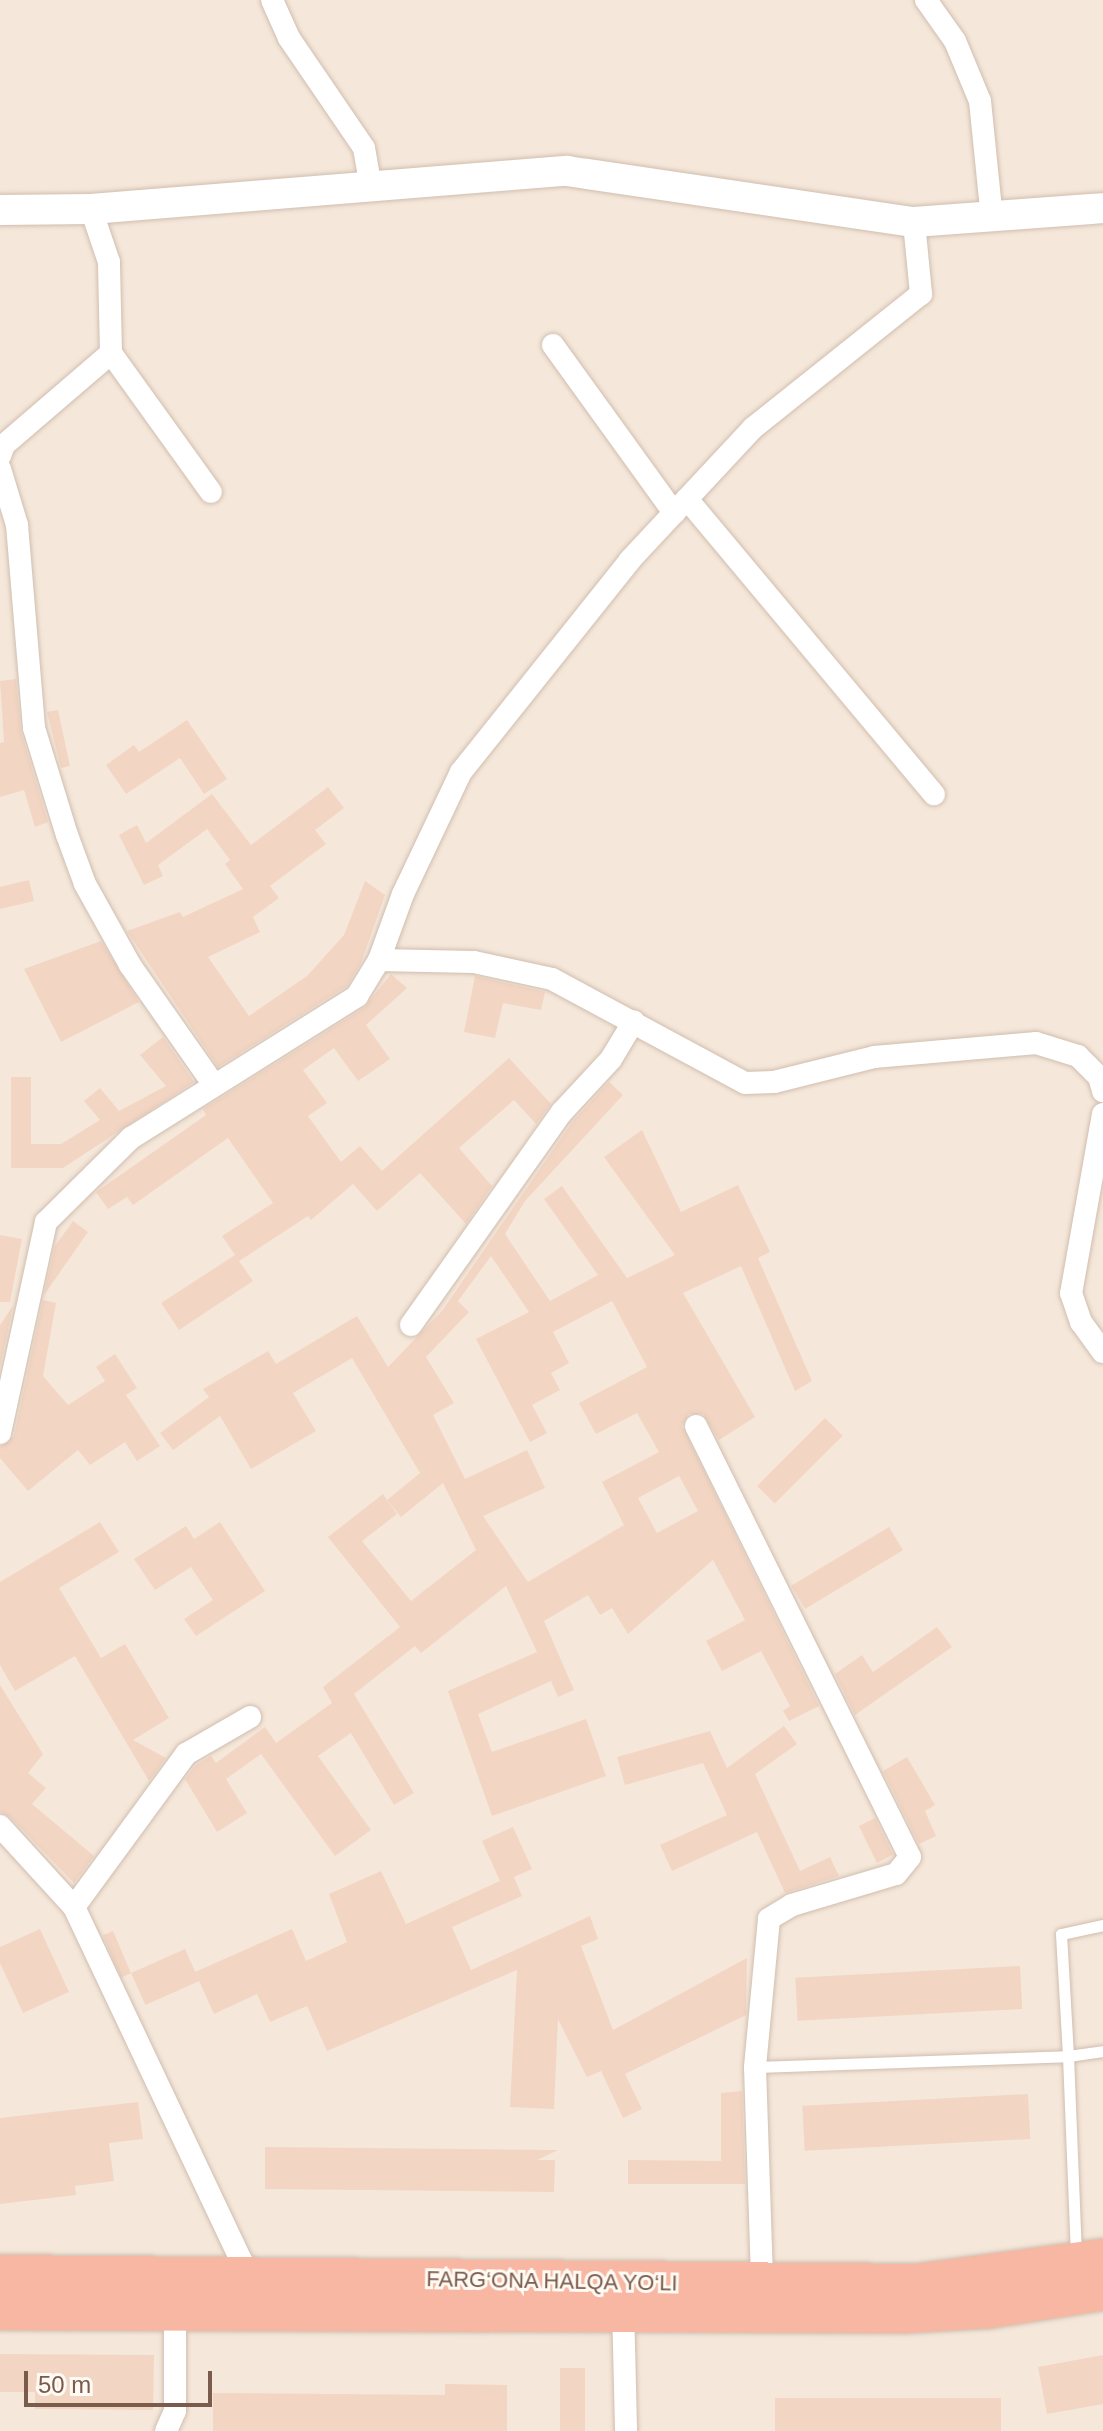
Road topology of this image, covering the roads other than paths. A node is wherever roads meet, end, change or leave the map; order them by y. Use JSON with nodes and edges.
{"nodes":[{"id":1,"x":272,"y":0,"type":"edge"},
{"id":2,"x":926,"y":0,"type":"edge"},
{"id":3,"x":371,"y":187,"type":"junction"},
{"id":4,"x":1103,"y":208,"type":"edge"},
{"id":5,"x":91,"y":209,"type":"junction"},
{"id":6,"x":0,"y":210,"type":"edge"},
{"id":7,"x":992,"y":219,"type":"junction"},
{"id":8,"x":914,"y":222,"type":"junction"},
{"id":9,"x":553,"y":345,"type":"dead end"},
{"id":10,"x":111,"y":353,"type":"junction"},
{"id":11,"x":0,"y":456,"type":"edge"},
{"id":12,"x":0,"y":469,"type":"edge"},
{"id":13,"x":211,"y":492,"type":"dead end"},
{"id":14,"x":680,"y":506,"type":"junction"},
{"id":15,"x":934,"y":794,"type":"dead end"},
{"id":16,"x":379,"y":960,"type":"junction"},
{"id":17,"x":634,"y":1021,"type":"junction"},
{"id":18,"x":214,"y":1085,"type":"junction"},
{"id":19,"x":1103,"y":1091,"type":"edge"},
{"id":20,"x":1103,"y":1114,"type":"edge"},
{"id":21,"x":411,"y":1325,"type":"dead end"},
{"id":22,"x":1103,"y":1352,"type":"edge"},
{"id":23,"x":696,"y":1426,"type":"dead end"},
{"id":24,"x":0,"y":1433,"type":"edge"},
{"id":25,"x":250,"y":1717,"type":"dead end"},
{"id":26,"x":0,"y":1826,"type":"edge"},
{"id":27,"x":74,"y":1907,"type":"junction"},
{"id":28,"x":1103,"y":1925,"type":"edge"},
{"id":29,"x":1103,"y":2051,"type":"edge"},
{"id":30,"x":1068,"y":2056,"type":"junction"},
{"id":31,"x":755,"y":2067,"type":"junction"},
{"id":32,"x":1094,"y":2271,"type":"edge"},
{"id":33,"x":0,"y":2275,"type":"edge"},
{"id":34,"x":241,"y":2276,"type":"junction"},
{"id":35,"x":762,"y":2283,"type":"junction"},
{"id":36,"x":622,"y":2298,"type":"junction"},
{"id":37,"x":0,"y":2310,"type":"edge"},
{"id":38,"x":175,"y":2311,"type":"junction"},
{"id":39,"x":166,"y":2431,"type":"edge"},
{"id":40,"x":626,"y":2431,"type":"edge"}],
"edges":[{"from":1,"to":3,"type":"street"},
{"from":2,"to":7,"type":"street"},
{"from":3,"to":5,"type":"street"},
{"from":3,"to":8,"type":"street"},
{"from":4,"to":7,"type":"street"},
{"from":5,"to":6,"type":"street"},
{"from":5,"to":10,"type":"street"},
{"from":7,"to":8,"type":"street"},
{"from":8,"to":14,"type":"street"},
{"from":9,"to":14,"type":"street"},
{"from":10,"to":11,"type":"street"},
{"from":10,"to":13,"type":"street"},
{"from":12,"to":18,"type":"street"},
{"from":14,"to":15,"type":"street"},
{"from":14,"to":16,"type":"street"},
{"from":16,"to":17,"type":"street"},
{"from":16,"to":18,"type":"street"},
{"from":17,"to":19,"type":"street"},
{"from":17,"to":21,"type":"street"},
{"from":18,"to":24,"type":"street"},
{"from":20,"to":22,"type":"street"},
{"from":23,"to":31,"type":"street"},
{"from":25,"to":27,"type":"street"},
{"from":26,"to":27,"type":"street"},
{"from":27,"to":34,"type":"street"},
{"from":28,"to":30,"type":"lane"},
{"from":29,"to":30,"type":"lane"},
{"from":30,"to":31,"type":"lane"},
{"from":30,"to":32,"type":"lane"},
{"from":31,"to":35,"type":"street"},
{"from":32,"to":35,"type":"highway","name":"FARG‘ONA HALQA YO‘LI"},
{"from":32,"to":36,"type":"highway","name":"FARG‘ONA HALQA YO‘LI"},
{"from":33,"to":34,"type":"highway","name":"FARG‘ONA HALQA YO‘LI"},
{"from":34,"to":36,"type":"highway","name":"FARG‘ONA HALQA YO‘LI"},
{"from":35,"to":36,"type":"highway","name":"FARG‘ONA HALQA YO‘LI"},
{"from":36,"to":38,"type":"highway","name":"FARG‘ONA HALQA YO‘LI"},
{"from":36,"to":40,"type":"street"},
{"from":37,"to":38,"type":"highway","name":"FARG‘ONA HALQA YO‘LI"},
{"from":38,"to":39,"type":"street"}]}
